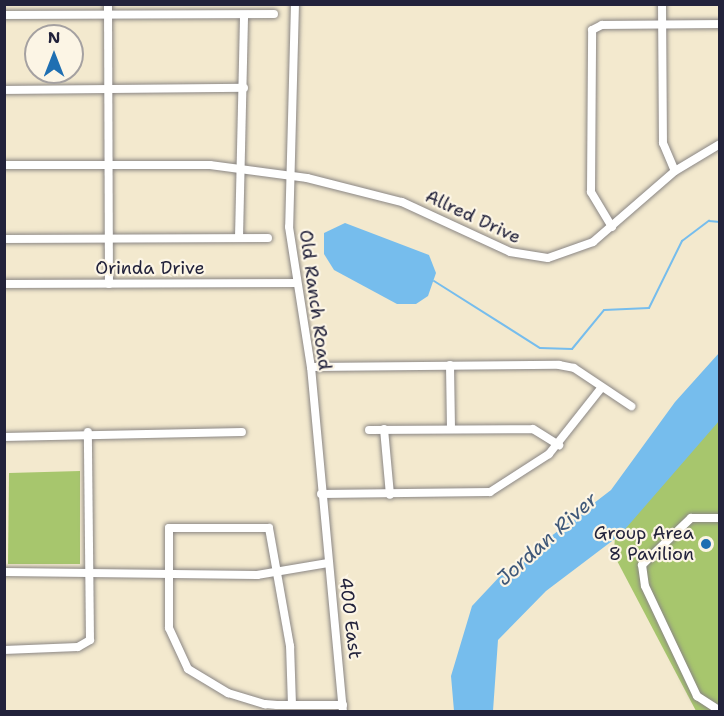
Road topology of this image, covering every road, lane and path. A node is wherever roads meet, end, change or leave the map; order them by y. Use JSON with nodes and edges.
{"nodes":[{"id":1,"x":108,"y":4,"type":"edge"},
{"id":2,"x":295,"y":4,"type":"edge"},
{"id":3,"x":662,"y":4,"type":"edge"},
{"id":4,"x":274,"y":14,"type":"dead end"},
{"id":5,"x":4,"y":15,"type":"edge"},
{"id":6,"x":108,"y":15,"type":"junction"},
{"id":7,"x":244,"y":15,"type":"junction"},
{"id":8,"x":662,"y":24,"type":"junction"},
{"id":9,"x":720,"y":24,"type":"edge"},
{"id":10,"x":244,"y":88,"type":"junction"},
{"id":11,"x":108,"y":89,"type":"junction"},
{"id":12,"x":4,"y":90,"type":"edge"},
{"id":13,"x":720,"y":144,"type":"edge"},
{"id":14,"x":109,"y":164,"type":"junction"},
{"id":15,"x":4,"y":165,"type":"edge"},
{"id":16,"x":240,"y":168,"type":"junction"},
{"id":17,"x":675,"y":171,"type":"junction"},
{"id":18,"x":289,"y":176,"type":"junction"},
{"id":19,"x":612,"y":227,"type":"junction"},
{"id":20,"x":239,"y":238,"type":"junction"},
{"id":21,"x":268,"y":238,"type":"dead end"},
{"id":22,"x":4,"y":239,"type":"edge"},
{"id":23,"x":109,"y":239,"type":"junction"},
{"id":24,"x":295,"y":283,"type":"junction"},
{"id":25,"x":4,"y":284,"type":"edge"},
{"id":26,"x":109,"y":284,"type":"junction"},
{"id":27,"x":450,"y":365,"type":"junction"},
{"id":28,"x":310,"y":367,"type":"junction"},
{"id":29,"x":602,"y":387,"type":"junction"},
{"id":30,"x":631,"y":406,"type":"dead end"},
{"id":31,"x":451,"y":428,"type":"junction"},
{"id":32,"x":384,"y":429,"type":"junction"},
{"id":33,"x":369,"y":430,"type":"dead end"},
{"id":34,"x":88,"y":432,"type":"junction"},
{"id":35,"x":242,"y":432,"type":"dead end"},
{"id":36,"x":4,"y":437,"type":"edge"},
{"id":37,"x":559,"y":445,"type":"junction"},
{"id":38,"x":321,"y":494,"type":"junction"},
{"id":39,"x":390,"y":495,"type":"junction"},
{"id":40,"x":720,"y":518,"type":"edge"},
{"id":41,"x":322,"y":528,"type":"joint"},
{"id":42,"x":328,"y":563,"type":"junction"},
{"id":43,"x":89,"y":571,"type":"junction"},
{"id":44,"x":4,"y":572,"type":"edge"},
{"id":45,"x":277,"y":573,"type":"junction"},
{"id":46,"x":168,"y":576,"type":"junction"},
{"id":47,"x":4,"y":650,"type":"edge"},
{"id":48,"x":292,"y":705,"type":"junction"},
{"id":49,"x":343,"y":708,"type":"edge"},
{"id":50,"x":720,"y":711,"type":"edge"}],
"edges":[{"from":1,"to":6,"type":"street"},
{"from":2,"to":18,"type":"street","name":"Old Ranch Road"},
{"from":3,"to":8,"type":"street"},
{"from":4,"to":7,"type":"street"},
{"from":5,"to":6,"type":"street"},
{"from":6,"to":7,"type":"street"},
{"from":6,"to":11,"type":"street"},
{"from":7,"to":10,"type":"street"},
{"from":8,"to":9,"type":"street"},
{"from":8,"to":17,"type":"street"},
{"from":8,"to":19,"type":"street"},
{"from":10,"to":11,"type":"street"},
{"from":10,"to":16,"type":"street"},
{"from":11,"to":12,"type":"street"},
{"from":11,"to":14,"type":"street"},
{"from":13,"to":17,"type":"street","name":"Allred Drive"},
{"from":14,"to":15,"type":"street","name":"Allred Drive"},
{"from":14,"to":16,"type":"street","name":"Allred Drive"},
{"from":14,"to":23,"type":"street"},
{"from":16,"to":18,"type":"street","name":"Allred Drive"},
{"from":16,"to":20,"type":"street"},
{"from":17,"to":19,"type":"street","name":"Allred Drive"},
{"from":18,"to":19,"type":"street","name":"Allred Drive"},
{"from":18,"to":24,"type":"street","name":"Old Ranch Road"},
{"from":20,"to":21,"type":"street"},
{"from":20,"to":23,"type":"street"},
{"from":22,"to":23,"type":"street"},
{"from":23,"to":26,"type":"street"},
{"from":24,"to":26,"type":"street","name":"Orinda Drive"},
{"from":24,"to":28,"type":"street","name":"Old Ranch Road"},
{"from":25,"to":26,"type":"street","name":"Orinda Drive"},
{"from":27,"to":28,"type":"street"},
{"from":27,"to":29,"type":"street"},
{"from":27,"to":31,"type":"street"},
{"from":28,"to":38,"type":"street","name":"Old Ranch Road"},
{"from":29,"to":30,"type":"street"},
{"from":29,"to":37,"type":"street"},
{"from":31,"to":32,"type":"street"},
{"from":31,"to":37,"type":"street"},
{"from":32,"to":33,"type":"street"},
{"from":32,"to":39,"type":"street"},
{"from":34,"to":35,"type":"street"},
{"from":34,"to":36,"type":"street"},
{"from":34,"to":43,"type":"street"},
{"from":37,"to":39,"type":"street"},
{"from":38,"to":39,"type":"street"},
{"from":38,"to":41,"type":"street","name":"Old Ranch Road"},
{"from":40,"to":50,"type":"street"},
{"from":41,"to":42,"type":"street","name":"400 East"},
{"from":42,"to":45,"type":"street"},
{"from":42,"to":49,"type":"street","name":"400 East"},
{"from":43,"to":44,"type":"street"},
{"from":43,"to":46,"type":"street"},
{"from":43,"to":47,"type":"street"},
{"from":45,"to":46,"type":"street"},
{"from":45,"to":46,"type":"street"},
{"from":45,"to":48,"type":"street"},
{"from":46,"to":48,"type":"street"},
{"from":48,"to":49,"type":"street"}]}
